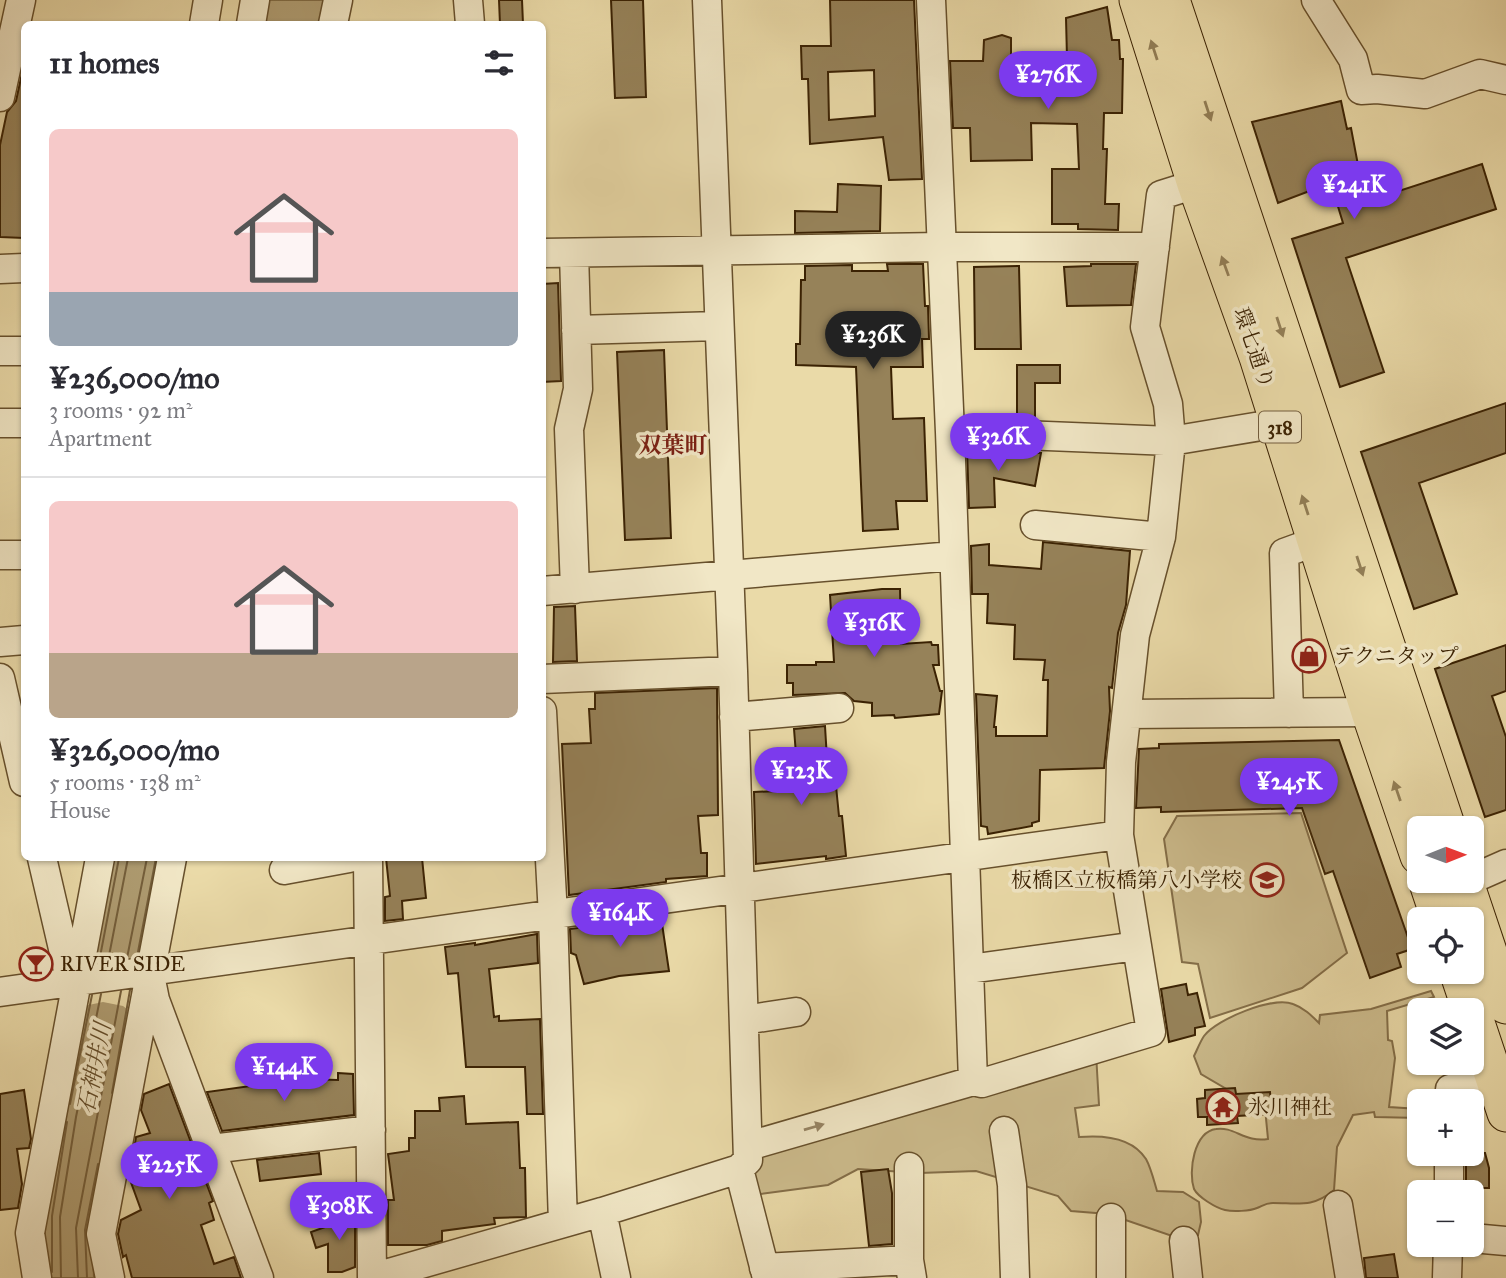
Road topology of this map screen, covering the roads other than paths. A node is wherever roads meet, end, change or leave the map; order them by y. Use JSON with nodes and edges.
{"nodes":[{"id":1,"x":21,"y":0,"type":"edge"},
{"id":2,"x":208,"y":0,"type":"edge"},
{"id":3,"x":255,"y":0,"type":"edge"},
{"id":4,"x":338,"y":0,"type":"edge"},
{"id":5,"x":468,"y":0,"type":"edge"},
{"id":6,"x":707,"y":0,"type":"edge"},
{"id":7,"x":931,"y":0,"type":"edge"},
{"id":8,"x":1138,"y":0,"type":"edge"},
{"id":9,"x":1171,"y":0,"type":"edge"},
{"id":10,"x":1316,"y":0,"type":"edge"},
{"id":11,"x":204,"y":21,"type":"edge"},
{"id":12,"x":252,"y":21,"type":"edge"},
{"id":13,"x":334,"y":21,"type":"edge"},
{"id":14,"x":470,"y":21,"type":"edge"},
{"id":15,"x":1506,"y":80,"type":"edge"},
{"id":16,"x":0,"y":97,"type":"edge"},
{"id":17,"x":1196,"y":184,"type":"junction"},
{"id":18,"x":941,"y":247,"type":"junction"},
{"id":19,"x":1155,"y":247,"type":"junction"},
{"id":20,"x":716,"y":250,"type":"junction"},
{"id":21,"x":546,"y":253,"type":"edge"},
{"id":22,"x":574,"y":253,"type":"junction"},
{"id":23,"x":21,"y":268,"type":"edge"},
{"id":24,"x":0,"y":269,"type":"edge"},
{"id":25,"x":719,"y":326,"type":"junction"},
{"id":26,"x":576,"y":330,"type":"junction"},
{"id":27,"x":0,"y":351,"type":"edge"},
{"id":28,"x":21,"y":351,"type":"edge"},
{"id":29,"x":21,"y":423,"type":"edge"},
{"id":30,"x":1279,"y":423,"type":"junction"},
{"id":31,"x":0,"y":424,"type":"edge"},
{"id":32,"x":950,"y":432,"type":"junction"},
{"id":33,"x":1171,"y":441,"type":"junction"},
{"id":34,"x":1035,"y":525,"type":"dead end"},
{"id":35,"x":1161,"y":537,"type":"junction"},
{"id":36,"x":1317,"y":541,"type":"junction"},
{"id":37,"x":0,"y":555,"type":"edge"},
{"id":38,"x":21,"y":555,"type":"edge"},
{"id":39,"x":953,"y":556,"type":"junction"},
{"id":40,"x":729,"y":576,"type":"junction"},
{"id":41,"x":575,"y":589,"type":"junction"},
{"id":42,"x":546,"y":591,"type":"edge"},
{"id":43,"x":21,"y":640,"type":"edge"},
{"id":44,"x":0,"y":642,"type":"edge"},
{"id":45,"x":733,"y":671,"type":"junction"},
{"id":46,"x":0,"y":678,"type":"edge"},
{"id":47,"x":546,"y":680,"type":"edge"},
{"id":48,"x":839,"y":708,"type":"dead end"},
{"id":49,"x":1370,"y":712,"type":"junction"},
{"id":50,"x":1289,"y":713,"type":"junction"},
{"id":51,"x":1126,"y":714,"type":"junction"},
{"id":52,"x":734,"y":717,"type":"junction"},
{"id":53,"x":9,"y":754,"type":"edge"},
{"id":54,"x":21,"y":776,"type":"edge"},
{"id":55,"x":546,"y":786,"type":"edge"},
{"id":56,"x":1443,"y":816,"type":"edge"},
{"id":57,"x":1407,"y":821,"type":"edge"},
{"id":58,"x":1119,"y":835,"type":"junction"},
{"id":59,"x":965,"y":858,"type":"junction"},
{"id":60,"x":43,"y":861,"type":"edge"},
{"id":61,"x":99,"y":861,"type":"edge"},
{"id":62,"x":171,"y":861,"type":"edge"},
{"id":63,"x":333,"y":861,"type":"edge"},
{"id":64,"x":368,"y":861,"type":"edge"},
{"id":65,"x":1506,"y":864,"type":"edge"},
{"id":66,"x":284,"y":870,"type":"dead end"},
{"id":67,"x":1484,"y":874,"type":"edge"},
{"id":68,"x":740,"y":888,"type":"junction"},
{"id":69,"x":1472,"y":893,"type":"edge"},
{"id":70,"x":553,"y":916,"type":"junction"},
{"id":71,"x":369,"y":941,"type":"junction"},
{"id":72,"x":1137,"y":946,"type":"junction"},
{"id":73,"x":969,"y":969,"type":"junction"},
{"id":74,"x":149,"y":972,"type":"junction"},
{"id":75,"x":76,"y":982,"type":"junction"},
{"id":76,"x":0,"y":992,"type":"edge"},
{"id":77,"x":1506,"y":1005,"type":"edge"},
{"id":78,"x":796,"y":1012,"type":"dead end"},
{"id":79,"x":744,"y":1020,"type":"junction"},
{"id":80,"x":1484,"y":1047,"type":"edge"},
{"id":81,"x":973,"y":1081,"type":"junction"},
{"id":82,"x":1501,"y":1096,"type":"edge"},
{"id":83,"x":371,"y":1130,"type":"junction"},
{"id":84,"x":1004,"y":1131,"type":"dead end"},
{"id":85,"x":211,"y":1149,"type":"junction"},
{"id":86,"x":744,"y":1157,"type":"junction"},
{"id":87,"x":909,"y":1167,"type":"dead end"},
{"id":88,"x":1338,"y":1205,"type":"dead end"},
{"id":89,"x":601,"y":1212,"type":"junction"},
{"id":90,"x":1111,"y":1218,"type":"dead end"},
{"id":91,"x":563,"y":1223,"type":"junction"},
{"id":92,"x":1484,"y":1239,"type":"edge"},
{"id":93,"x":1184,"y":1241,"type":"dead end"},
{"id":94,"x":1506,"y":1241,"type":"edge"},
{"id":95,"x":1448,"y":1257,"type":"edge"},
{"id":96,"x":911,"y":1269,"type":"edge"},
{"id":97,"x":766,"y":1273,"type":"edge"},
{"id":98,"x":37,"y":1278,"type":"edge"},
{"id":99,"x":110,"y":1278,"type":"edge"},
{"id":100,"x":260,"y":1278,"type":"edge"},
{"id":101,"x":372,"y":1278,"type":"edge"},
{"id":102,"x":616,"y":1278,"type":"edge"},
{"id":103,"x":1015,"y":1278,"type":"edge"},
{"id":104,"x":1111,"y":1278,"type":"edge"},
{"id":105,"x":1188,"y":1278,"type":"edge"},
{"id":106,"x":1350,"y":1278,"type":"edge"},
{"id":107,"x":1447,"y":1278,"type":"edge"}],
"edges":[{"from":1,"to":16,"type":"street"},
{"from":2,"to":11,"type":"street"},
{"from":3,"to":12,"type":"street"},
{"from":4,"to":13,"type":"street"},
{"from":5,"to":14,"type":"street"},
{"from":6,"to":20,"type":"street"},
{"from":7,"to":18,"type":"street"},
{"from":17,"to":8,"type":"main road","name":"環七通り","number":"318","one_way":true},
{"from":9,"to":56,"type":"main road","name":"環七通り","number":"318","one_way":true},
{"from":10,"to":15,"type":"street"},
{"from":17,"to":19,"type":"street"},
{"from":30,"to":17,"type":"main road","name":"環七通り","number":"318","one_way":true},
{"from":18,"to":19,"type":"street"},
{"from":18,"to":20,"type":"street"},
{"from":18,"to":32,"type":"street"},
{"from":19,"to":33,"type":"street"},
{"from":20,"to":22,"type":"street"},
{"from":20,"to":25,"type":"street"},
{"from":21,"to":22,"type":"street"},
{"from":22,"to":26,"type":"street"},
{"from":23,"to":24,"type":"street"},
{"from":25,"to":26,"type":"street"},
{"from":25,"to":40,"type":"street"},
{"from":26,"to":41,"type":"street"},
{"from":27,"to":28,"type":"street"},
{"from":29,"to":31,"type":"street"},
{"from":30,"to":33,"type":"street"},
{"from":36,"to":30,"type":"main road","name":"環七通り","number":"318","one_way":true},
{"from":32,"to":33,"type":"street"},
{"from":32,"to":39,"type":"street"},
{"from":33,"to":35,"type":"street"},
{"from":34,"to":35,"type":"street"},
{"from":35,"to":51,"type":"street"},
{"from":36,"to":49,"type":"main road","name":"環七通り","number":"318"},
{"from":36,"to":50,"type":"street"},
{"from":37,"to":38,"type":"street"},
{"from":39,"to":40,"type":"street"},
{"from":39,"to":59,"type":"street"},
{"from":40,"to":41,"type":"street"},
{"from":40,"to":45,"type":"street"},
{"from":41,"to":42,"type":"street"},
{"from":43,"to":44,"type":"street"},
{"from":45,"to":47,"type":"street"},
{"from":45,"to":52,"type":"street"},
{"from":46,"to":53,"type":"street"},
{"from":48,"to":52,"type":"street"},
{"from":49,"to":50,"type":"street"},
{"from":57,"to":49,"type":"main road","name":"環七通り","number":"318","one_way":true},
{"from":50,"to":51,"type":"street"},
{"from":51,"to":58,"type":"street"},
{"from":52,"to":68,"type":"street"},
{"from":53,"to":54,"type":"street"},
{"from":55,"to":70,"type":"street"},
{"from":58,"to":59,"type":"street"},
{"from":58,"to":72,"type":"street"},
{"from":59,"to":68,"type":"street"},
{"from":59,"to":73,"type":"street"},
{"from":60,"to":75,"type":"street"},
{"from":61,"to":75,"type":"street"},
{"from":62,"to":74,"type":"street"},
{"from":63,"to":66,"type":"street"},
{"from":64,"to":71,"type":"street"},
{"from":65,"to":67,"type":"street"},
{"from":68,"to":70,"type":"street"},
{"from":68,"to":79,"type":"street"},
{"from":69,"to":77,"type":"main road"},
{"from":70,"to":71,"type":"street"},
{"from":70,"to":91,"type":"street"},
{"from":71,"to":74,"type":"street"},
{"from":71,"to":83,"type":"street"},
{"from":72,"to":73,"type":"street"},
{"from":72,"to":81,"type":"street"},
{"from":73,"to":81,"type":"street"},
{"from":74,"to":75,"type":"street"},
{"from":74,"to":85,"type":"street"},
{"from":74,"to":99,"type":"street"},
{"from":75,"to":76,"type":"street"},
{"from":75,"to":98,"type":"street"},
{"from":78,"to":79,"type":"street"},
{"from":79,"to":86,"type":"street"},
{"from":80,"to":82,"type":"main road"},
{"from":86,"to":81,"type":"street","one_way":true},
{"from":83,"to":85,"type":"street"},
{"from":83,"to":101,"type":"street"},
{"from":84,"to":103,"type":"street"},
{"from":85,"to":100,"type":"street"},
{"from":86,"to":89,"type":"street"},
{"from":86,"to":97,"type":"street"},
{"from":87,"to":96,"type":"street"},
{"from":88,"to":106,"type":"street"},
{"from":89,"to":91,"type":"street"},
{"from":89,"to":102,"type":"street"},
{"from":90,"to":104,"type":"street"},
{"from":91,"to":101,"type":"street"},
{"from":92,"to":94,"type":"street"},
{"from":93,"to":105,"type":"street"},
{"from":95,"to":107,"type":"street"},
{"from":96,"to":97,"type":"street"}]}
